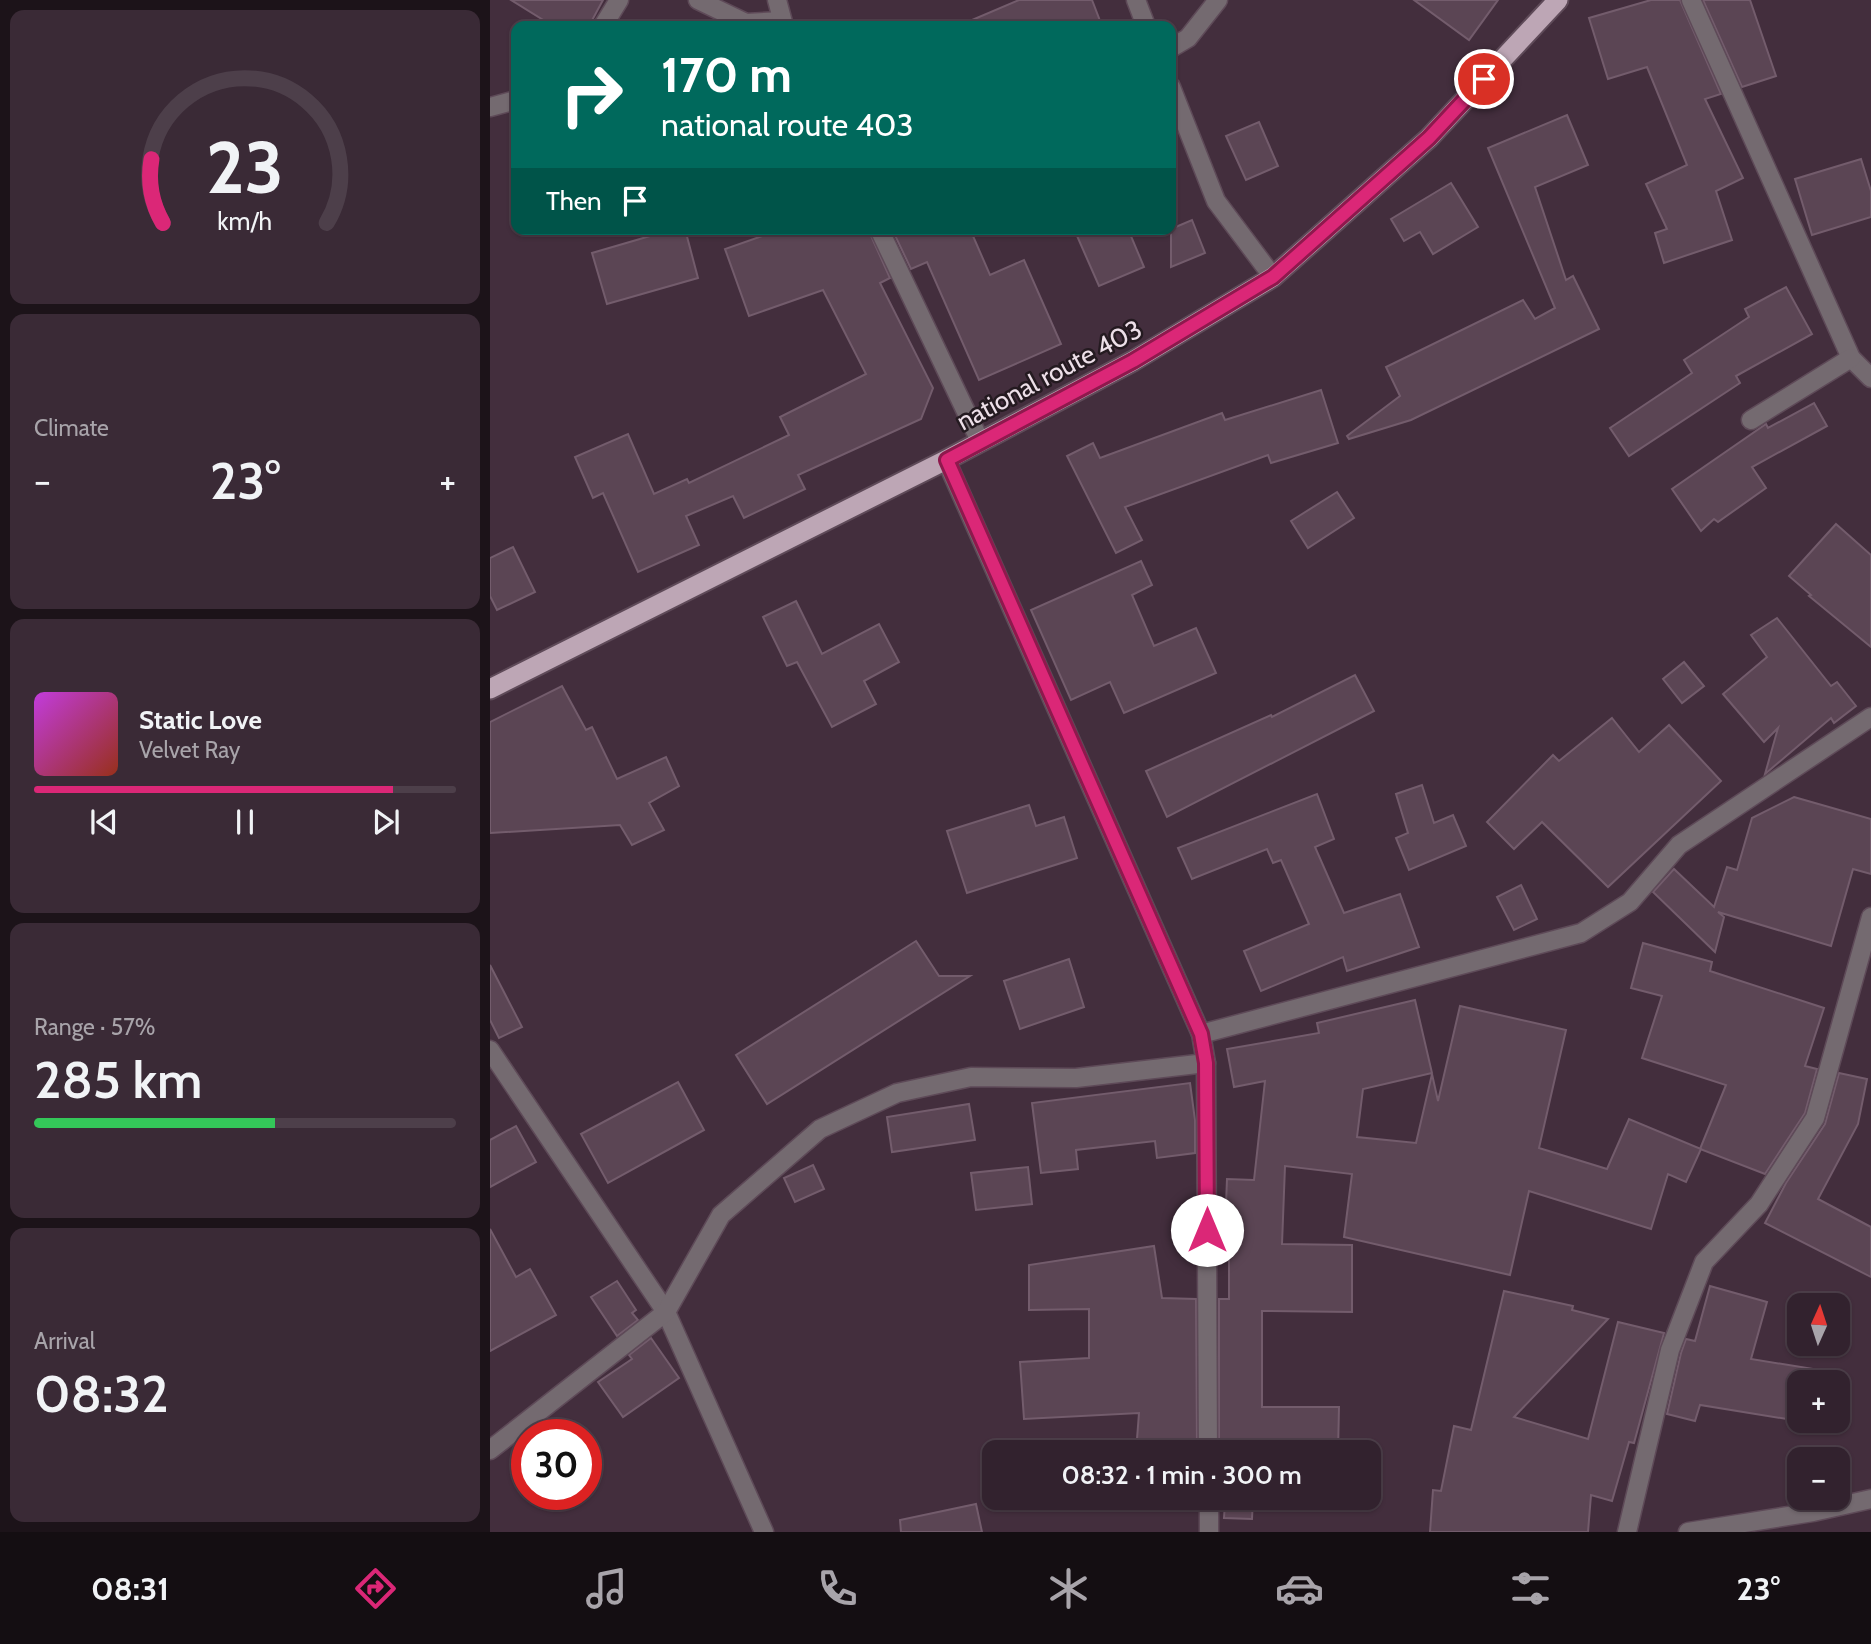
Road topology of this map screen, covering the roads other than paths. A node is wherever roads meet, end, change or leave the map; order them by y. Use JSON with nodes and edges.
{"nodes":[{"id":1,"x":619,"y":0,"type":"edge"},
{"id":2,"x":698,"y":0,"type":"edge"},
{"id":3,"x":777,"y":0,"type":"edge"},
{"id":4,"x":1136,"y":0,"type":"edge"},
{"id":5,"x":1218,"y":0,"type":"edge"},
{"id":6,"x":1558,"y":0,"type":"edge"},
{"id":7,"x":1692,"y":0,"type":"edge"},
{"id":8,"x":606,"y":21,"type":"edge"},
{"id":9,"x":742,"y":21,"type":"edge"},
{"id":10,"x":782,"y":21,"type":"edge"},
{"id":11,"x":1144,"y":21,"type":"edge"},
{"id":12,"x":1176,"y":45,"type":"edge"},
{"id":13,"x":1176,"y":100,"type":"edge"},
{"id":14,"x":511,"y":101,"type":"edge"},
{"id":15,"x":490,"y":107,"type":"edge"},
{"id":16,"x":883,"y":235,"type":"edge"},
{"id":17,"x":1273,"y":277,"type":"junction"},
{"id":18,"x":1851,"y":358,"type":"junction"},
{"id":19,"x":1871,"y":378,"type":"edge"},
{"id":20,"x":1751,"y":420,"type":"dead end"},
{"id":21,"x":979,"y":442,"type":"junction"},
{"id":22,"x":947,"y":460,"type":"junction"},
{"id":23,"x":490,"y":689,"type":"edge"},
{"id":24,"x":1871,"y":717,"type":"edge"},
{"id":25,"x":1871,"y":917,"type":"edge"},
{"id":26,"x":1201,"y":1034,"type":"junction"},
{"id":27,"x":490,"y":1052,"type":"edge"},
{"id":28,"x":1206,"y":1063,"type":"junction"},
{"id":29,"x":666,"y":1312,"type":"junction"},
{"id":30,"x":1208,"y":1440,"type":"edge"},
{"id":31,"x":490,"y":1450,"type":"edge"},
{"id":32,"x":1871,"y":1499,"type":"edge"},
{"id":33,"x":1209,"y":1510,"type":"edge"},
{"id":34,"x":764,"y":1532,"type":"edge"},
{"id":35,"x":1209,"y":1532,"type":"edge"},
{"id":36,"x":1627,"y":1532,"type":"edge"},
{"id":37,"x":1688,"y":1532,"type":"edge"}],
"edges":[{"from":1,"to":8,"type":"street"},
{"from":2,"to":9,"type":"street"},
{"from":3,"to":10,"type":"street"},
{"from":4,"to":11,"type":"street"},
{"from":5,"to":12,"type":"street"},
{"from":6,"to":17,"type":"highway","name":"national route 403"},
{"from":7,"to":18,"type":"street"},
{"from":13,"to":17,"type":"street"},
{"from":14,"to":15,"type":"street"},
{"from":16,"to":21,"type":"street"},
{"from":17,"to":21,"type":"highway","name":"national route 403"},
{"from":18,"to":19,"type":"street"},
{"from":18,"to":20,"type":"street"},
{"from":21,"to":22,"type":"highway","name":"national route 403"},
{"from":22,"to":23,"type":"highway","name":"national route 403"},
{"from":22,"to":26,"type":"street"},
{"from":24,"to":26,"type":"street"},
{"from":25,"to":36,"type":"street"},
{"from":26,"to":28,"type":"street"},
{"from":27,"to":29,"type":"street"},
{"from":28,"to":29,"type":"street"},
{"from":28,"to":30,"type":"street"},
{"from":29,"to":31,"type":"street"},
{"from":29,"to":34,"type":"street"},
{"from":32,"to":37,"type":"street"},
{"from":33,"to":35,"type":"street"}]}
